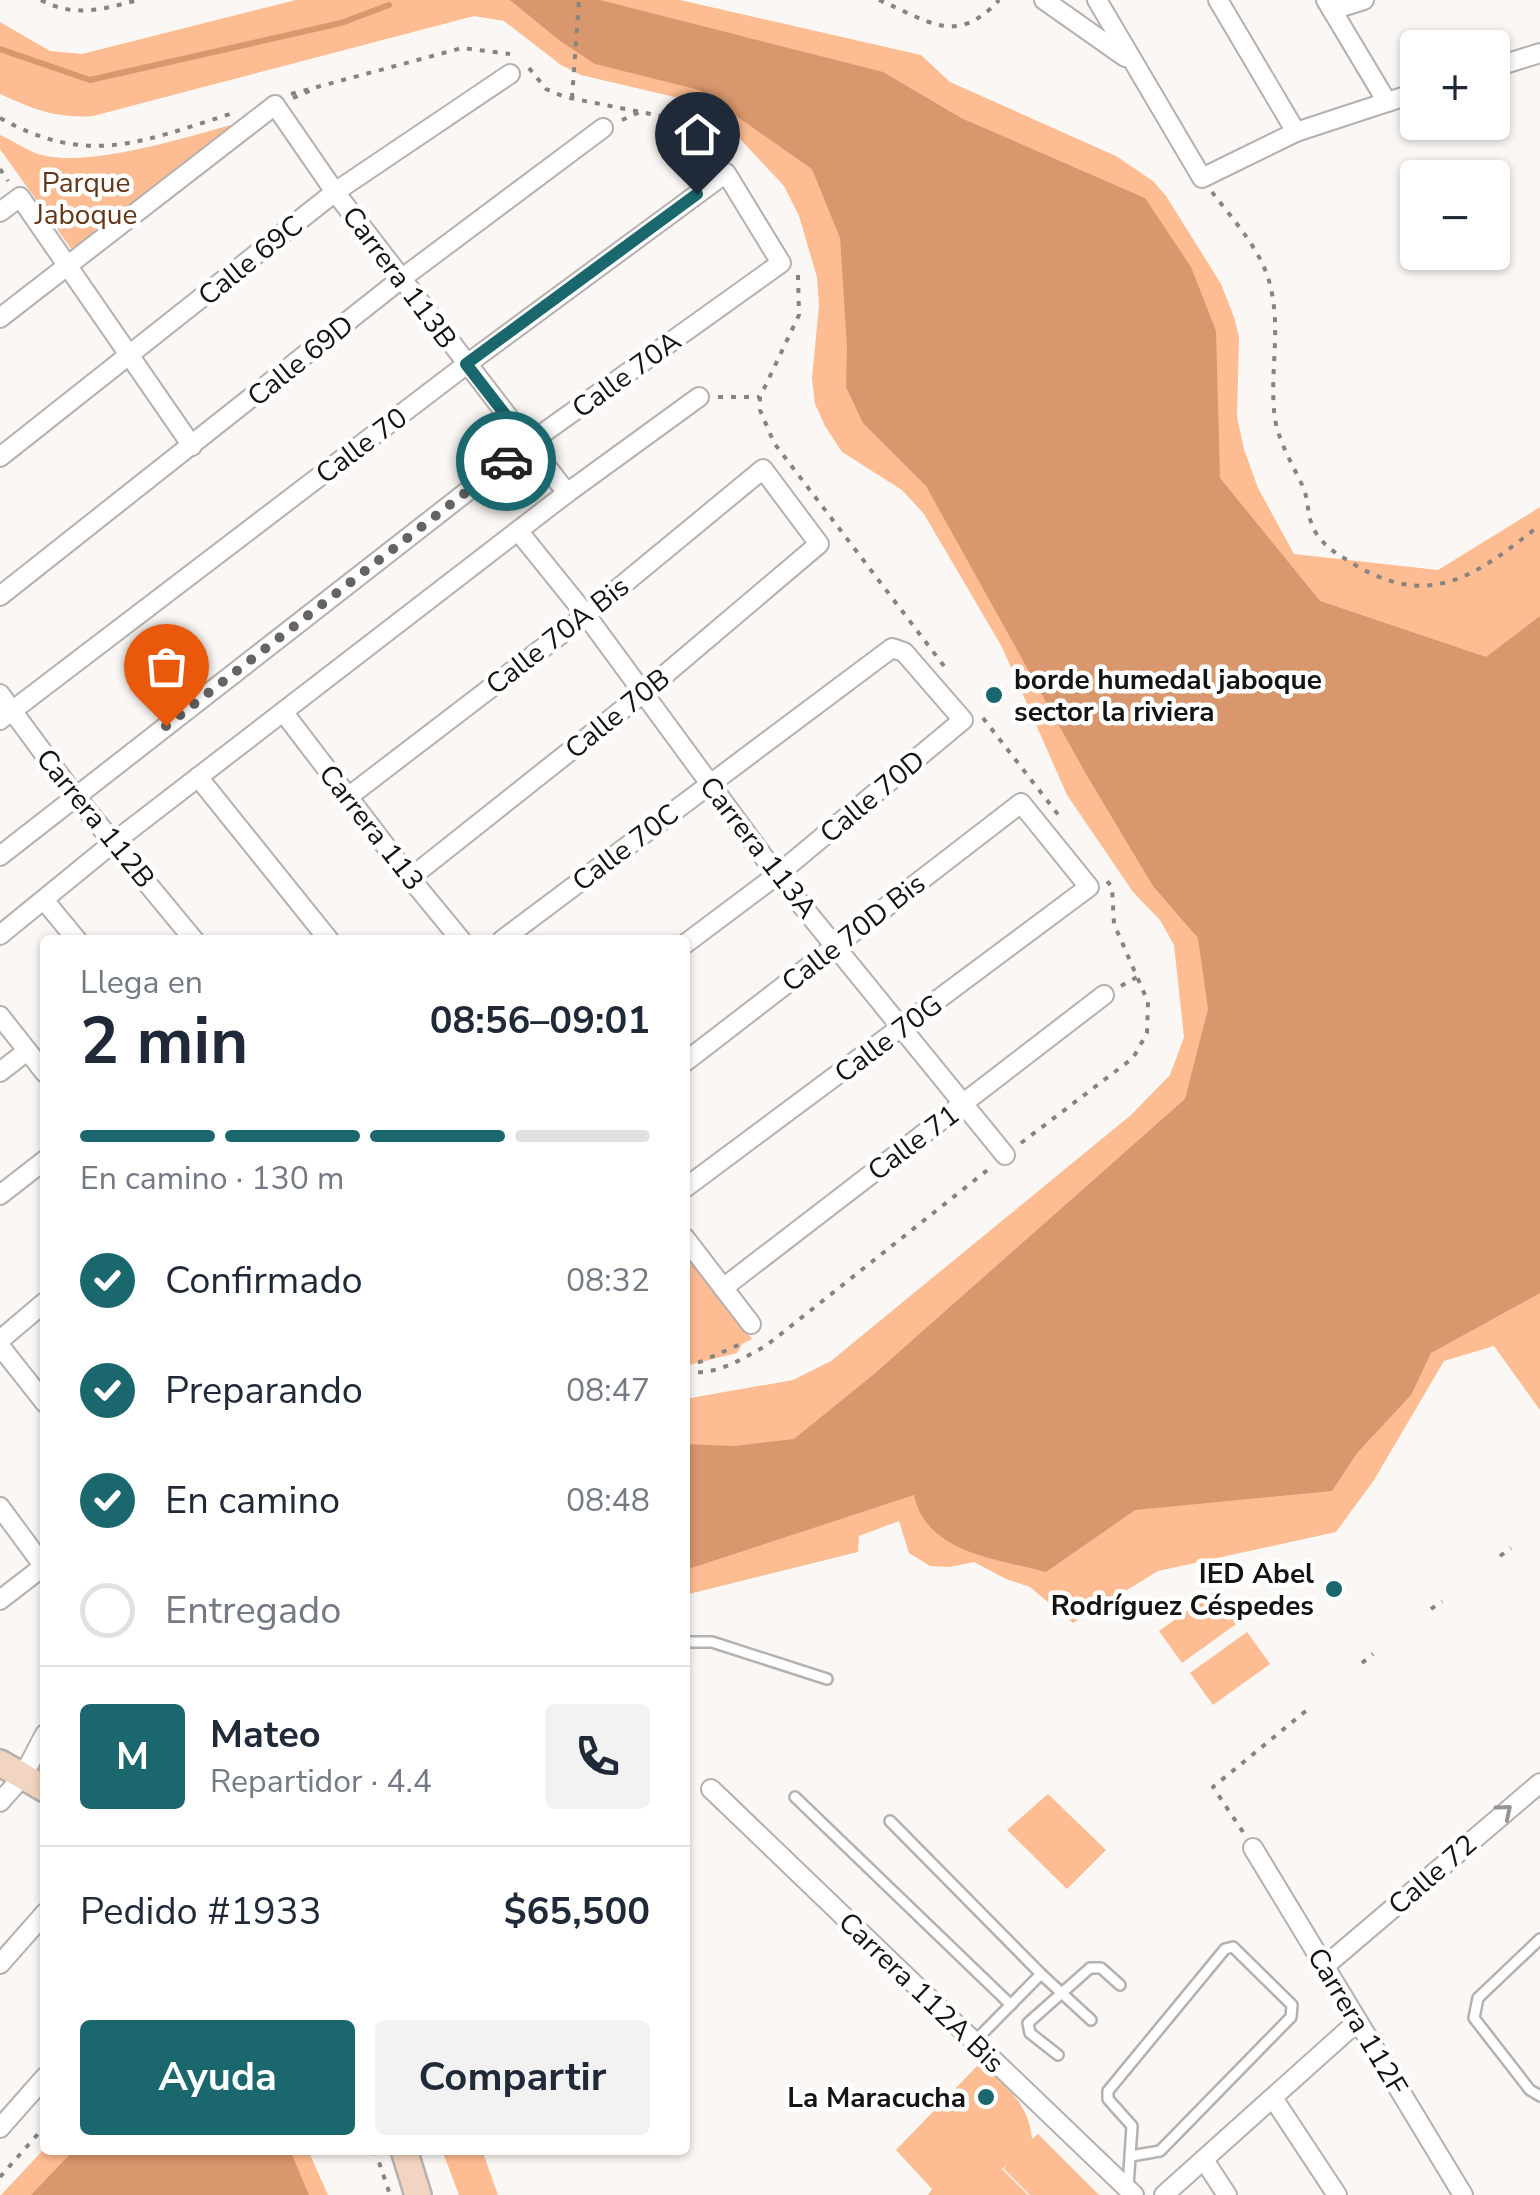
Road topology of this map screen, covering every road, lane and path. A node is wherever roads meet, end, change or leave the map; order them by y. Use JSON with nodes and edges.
{"nodes":[{"id":1,"x":41,"y":0,"type":"edge"},
{"id":2,"x":138,"y":0,"type":"edge"},
{"id":3,"x":579,"y":0,"type":"edge"},
{"id":4,"x":879,"y":0,"type":"edge"},
{"id":5,"x":999,"y":0,"type":"edge"},
{"id":6,"x":1044,"y":0,"type":"edge"},
{"id":7,"x":1097,"y":0,"type":"edge"},
{"id":8,"x":1218,"y":0,"type":"edge"},
{"id":9,"x":1364,"y":0,"type":"edge"},
{"id":10,"x":1329,"y":5,"type":"edge"},
{"id":11,"x":1540,"y":53,"type":"edge"},
{"id":12,"x":1133,"y":62,"type":"junction"},
{"id":13,"x":1510,"y":62,"type":"edge"},
{"id":14,"x":510,"y":74,"type":"dead end"},
{"id":15,"x":338,"y":79,"type":"dead end"},
{"id":16,"x":572,"y":98,"type":"dead end"},
{"id":17,"x":1400,"y":98,"type":"edge"},
{"id":18,"x":1387,"y":102,"type":"junction"},
{"id":19,"x":275,"y":106,"type":"junction"},
{"id":20,"x":642,"y":111,"type":"dead end"},
{"id":21,"x":604,"y":128,"type":"joint"},
{"id":22,"x":1296,"y":132,"type":"junction"},
{"id":23,"x":1202,"y":178,"type":"junction"},
{"id":24,"x":335,"y":192,"type":"junction"},
{"id":25,"x":0,"y":212,"type":"edge"},
{"id":26,"x":780,"y":263,"type":"joint"},
{"id":27,"x":69,"y":265,"type":"junction"},
{"id":28,"x":401,"y":279,"type":"junction"},
{"id":29,"x":0,"y":318,"type":"edge"},
{"id":30,"x":129,"y":357,"type":"junction"},
{"id":31,"x":466,"y":364,"type":"junction"},
{"id":32,"x":698,"y":397,"type":"joint"},
{"id":33,"x":760,"y":397,"type":"dead end"},
{"id":34,"x":528,"y":444,"type":"junction"},
{"id":35,"x":192,"y":446,"type":"junction"},
{"id":36,"x":0,"y":457,"type":"edge"},
{"id":37,"x":763,"y":469,"type":"joint"},
{"id":38,"x":567,"y":493,"type":"junction"},
{"id":39,"x":1540,"y":525,"type":"edge"},
{"id":40,"x":520,"y":532,"type":"junction"},
{"id":41,"x":0,"y":596,"type":"edge"},
{"id":42,"x":586,"y":615,"type":"junction"},
{"id":43,"x":892,"y":648,"type":"joint"},
{"id":44,"x":0,"y":694,"type":"edge"},
{"id":45,"x":642,"y":694,"type":"junction"},
{"id":46,"x":284,"y":713,"type":"junction"},
{"id":47,"x":6,"y":716,"type":"edge"},
{"id":48,"x":198,"y":777,"type":"junction"},
{"id":49,"x":709,"y":783,"type":"junction"},
{"id":50,"x":75,"y":796,"type":"junction"},
{"id":51,"x":348,"y":798,"type":"junction"},
{"id":52,"x":1020,"y":803,"type":"joint"},
{"id":53,"x":114,"y":842,"type":"junction"},
{"id":54,"x":0,"y":856,"type":"edge"},
{"id":55,"x":777,"y":875,"type":"junction"},
{"id":56,"x":410,"y":878,"type":"junction"},
{"id":57,"x":44,"y":900,"type":"junction"},
{"id":58,"x":0,"y":935,"type":"edge"},
{"id":59,"x":73,"y":935,"type":"edge"},
{"id":60,"x":190,"y":935,"type":"edge"},
{"id":61,"x":325,"y":935,"type":"edge"},
{"id":62,"x":457,"y":935,"type":"edge"},
{"id":63,"x":509,"y":935,"type":"edge"},
{"id":64,"x":690,"y":940,"type":"edge"},
{"id":65,"x":836,"y":944,"type":"junction"},
{"id":66,"x":1104,"y":995,"type":"dead end"},
{"id":67,"x":0,"y":1016,"type":"edge"},
{"id":68,"x":902,"y":1028,"type":"junction"},
{"id":69,"x":27,"y":1051,"type":"junction"},
{"id":70,"x":690,"y":1058,"type":"edge"},
{"id":71,"x":40,"y":1067,"type":"edge"},
{"id":72,"x":0,"y":1072,"type":"edge"},
{"id":73,"x":961,"y":1105,"type":"junction"},
{"id":74,"x":1005,"y":1155,"type":"dead end"},
{"id":75,"x":40,"y":1164,"type":"edge"},
{"id":76,"x":690,"y":1184,"type":"edge"},
{"id":77,"x":0,"y":1195,"type":"edge"},
{"id":78,"x":690,"y":1245,"type":"edge"},
{"id":79,"x":723,"y":1288,"type":"junction"},
{"id":80,"x":40,"y":1307,"type":"edge"},
{"id":81,"x":751,"y":1332,"type":"joint"},
{"id":82,"x":0,"y":1343,"type":"edge"},
{"id":83,"x":690,"y":1361,"type":"edge"},
{"id":84,"x":40,"y":1396,"type":"edge"},
{"id":85,"x":0,"y":1508,"type":"edge"},
{"id":86,"x":1511,"y":1548,"type":"dead end"},
{"id":87,"x":1500,"y":1556,"type":"dead end"},
{"id":88,"x":40,"y":1562,"type":"edge"},
{"id":89,"x":40,"y":1570,"type":"edge"},
{"id":90,"x":0,"y":1600,"type":"edge"},
{"id":91,"x":1442,"y":1601,"type":"dead end"},
{"id":92,"x":1431,"y":1609,"type":"dead end"},
{"id":93,"x":690,"y":1642,"type":"edge"},
{"id":94,"x":1374,"y":1654,"type":"dead end"},
{"id":95,"x":1362,"y":1662,"type":"dead end"},
{"id":96,"x":827,"y":1679,"type":"dead end"},
{"id":97,"x":1307,"y":1710,"type":"dead end"},
{"id":98,"x":40,"y":1756,"type":"edge"},
{"id":99,"x":0,"y":1762,"type":"edge"},
{"id":100,"x":34,"y":1783,"type":"edge"},
{"id":101,"x":1540,"y":1783,"type":"edge"},
{"id":102,"x":711,"y":1790,"type":"dead end"},
{"id":103,"x":795,"y":1797,"type":"dead end"},
{"id":104,"x":0,"y":1802,"type":"edge"},
{"id":105,"x":890,"y":1821,"type":"dead end"},
{"id":106,"x":1254,"y":1848,"type":"joint"},
{"id":107,"x":40,"y":1919,"type":"edge"},
{"id":108,"x":1540,"y":1939,"type":"edge"},
{"id":109,"x":0,"y":1964,"type":"edge"},
{"id":110,"x":1325,"y":1966,"type":"junction"},
{"id":111,"x":1041,"y":1974,"type":"junction"},
{"id":112,"x":1120,"y":1985,"type":"dead end"},
{"id":113,"x":1062,"y":1993,"type":"junction"},
{"id":114,"x":1011,"y":2005,"type":"junction"},
{"id":115,"x":1091,"y":2020,"type":"dead end"},
{"id":116,"x":1358,"y":2021,"type":"junction"},
{"id":117,"x":974,"y":2042,"type":"junction"},
{"id":118,"x":1058,"y":2054,"type":"dead end"},
{"id":119,"x":40,"y":2083,"type":"edge"},
{"id":120,"x":1540,"y":2096,"type":"edge"},
{"id":121,"x":1272,"y":2098,"type":"junction"},
{"id":122,"x":0,"y":2128,"type":"edge"},
{"id":123,"x":40,"y":2132,"type":"edge"},
{"id":124,"x":377,"y":2155,"type":"edge"},
{"id":125,"x":406,"y":2155,"type":"edge"},
{"id":126,"x":1130,"y":2156,"type":"junction"},
{"id":127,"x":1204,"y":2160,"type":"junction"},
{"id":128,"x":0,"y":2177,"type":"edge"},
{"id":129,"x":1128,"y":2193,"type":"edge"},
{"id":130,"x":390,"y":2195,"type":"edge"},
{"id":131,"x":418,"y":2195,"type":"edge"},
{"id":132,"x":1164,"y":2195,"type":"edge"},
{"id":133,"x":1227,"y":2195,"type":"edge"},
{"id":134,"x":1337,"y":2195,"type":"edge"},
{"id":135,"x":1463,"y":2195,"type":"edge"}],
"edges":[{"from":1,"to":2,"type":"path"},
{"from":3,"to":16,"type":"path"},
{"from":4,"to":5,"type":"path"},
{"from":6,"to":12,"type":"street"},
{"from":7,"to":12,"type":"street"},
{"from":8,"to":22,"type":"street"},
{"from":9,"to":10,"type":"street"},
{"from":10,"to":18,"type":"street"},
{"from":11,"to":13,"type":"street"},
{"from":12,"to":23,"type":"street"},
{"from":14,"to":24,"type":"street","name":"Calle 69C"},
{"from":15,"to":19,"type":"path"},
{"from":17,"to":18,"type":"street"},
{"from":18,"to":22,"type":"street"},
{"from":19,"to":24,"type":"street","name":"Carrera 113B"},
{"from":19,"to":27,"type":"street"},
{"from":20,"to":21,"type":"path"},
{"from":21,"to":28,"type":"street","name":"Calle 69D"},
{"from":22,"to":23,"type":"street"},
{"from":23,"to":39,"type":"path"},
{"from":24,"to":28,"type":"street","name":"Carrera 113B"},
{"from":24,"to":30,"type":"street","name":"Calle 69C"},
{"from":25,"to":27,"type":"street"},
{"from":26,"to":31,"type":"street","name":"Calle 70"},
{"from":26,"to":34,"type":"street","name":"Calle 70A"},
{"from":27,"to":29,"type":"street"},
{"from":27,"to":30,"type":"street"},
{"from":28,"to":31,"type":"street","name":"Carrera 113B"},
{"from":28,"to":35,"type":"street","name":"Calle 69D"},
{"from":30,"to":35,"type":"street"},
{"from":30,"to":36,"type":"street","name":"Calle 69C"},
{"from":31,"to":34,"type":"street","name":"Carrera 113B"},
{"from":31,"to":47,"type":"street","name":"Calle 70"},
{"from":32,"to":33,"type":"path"},
{"from":32,"to":38,"type":"street"},
{"from":34,"to":38,"type":"street","name":"Carrera 113B"},
{"from":34,"to":50,"type":"street","name":"Calle 70A"},
{"from":35,"to":41,"type":"street","name":"Calle 69D"},
{"from":37,"to":42,"type":"street","name":"Calle 70A Bis"},
{"from":37,"to":45,"type":"street","name":"Calle 70B"},
{"from":38,"to":40,"type":"street"},
{"from":40,"to":42,"type":"street","name":"Carrera 113A"},
{"from":40,"to":46,"type":"street"},
{"from":42,"to":45,"type":"street","name":"Carrera 113A"},
{"from":42,"to":51,"type":"street","name":"Calle 70A Bis"},
{"from":43,"to":49,"type":"street","name":"Calle 70C"},
{"from":43,"to":55,"type":"street","name":"Calle 70D"},
{"from":44,"to":47,"type":"street","name":"Carrera 112B"},
{"from":45,"to":49,"type":"street","name":"Carrera 113A"},
{"from":45,"to":56,"type":"street","name":"Calle 70B"},
{"from":46,"to":48,"type":"street"},
{"from":46,"to":51,"type":"street","name":"Carrera 113"},
{"from":47,"to":50,"type":"street","name":"Carrera 112B"},
{"from":48,"to":53,"type":"street"},
{"from":48,"to":61,"type":"street"},
{"from":49,"to":55,"type":"street","name":"Carrera 113A"},
{"from":49,"to":63,"type":"street","name":"Calle 70C"},
{"from":50,"to":53,"type":"street","name":"Carrera 112B"},
{"from":50,"to":54,"type":"street","name":"Calle 70A"},
{"from":51,"to":56,"type":"street","name":"Carrera 113"},
{"from":52,"to":65,"type":"street","name":"Calle 70D Bis"},
{"from":52,"to":68,"type":"street","name":"Calle 70G"},
{"from":53,"to":57,"type":"street"},
{"from":53,"to":60,"type":"street","name":"Carrera 112B"},
{"from":55,"to":64,"type":"street","name":"Calle 70D"},
{"from":55,"to":65,"type":"street","name":"Carrera 113A"},
{"from":56,"to":62,"type":"street","name":"Carrera 113"},
{"from":57,"to":58,"type":"street"},
{"from":57,"to":59,"type":"street"},
{"from":65,"to":68,"type":"street","name":"Carrera 113A"},
{"from":65,"to":70,"type":"street","name":"Calle 70D Bis"},
{"from":66,"to":73,"type":"street","name":"Calle 71"},
{"from":67,"to":69,"type":"street"},
{"from":68,"to":73,"type":"street","name":"Carrera 113A"},
{"from":68,"to":76,"type":"street","name":"Calle 70G"},
{"from":69,"to":71,"type":"street"},
{"from":69,"to":72,"type":"street"},
{"from":73,"to":74,"type":"street","name":"Carrera 113A"},
{"from":73,"to":79,"type":"street","name":"Calle 71"},
{"from":75,"to":77,"type":"street"},
{"from":78,"to":79,"type":"street"},
{"from":79,"to":81,"type":"street"},
{"from":80,"to":82,"type":"street"},
{"from":81,"to":83,"type":"path"},
{"from":82,"to":84,"type":"street"},
{"from":85,"to":88,"type":"street"},
{"from":86,"to":87,"type":"path"},
{"from":89,"to":90,"type":"street"},
{"from":91,"to":92,"type":"path"},
{"from":93,"to":96,"type":"lane"},
{"from":94,"to":95,"type":"path"},
{"from":97,"to":106,"type":"path"},
{"from":98,"to":100,"type":"street"},
{"from":99,"to":100,"type":"main road"},
{"from":100,"to":104,"type":"street"},
{"from":110,"to":101,"type":"street","name":"Calle 72","one_way":true},
{"from":102,"to":117,"type":"street","name":"Carrera 112A Bis"},
{"from":103,"to":114,"type":"lane"},
{"from":105,"to":111,"type":"lane"},
{"from":106,"to":110,"type":"street","name":"Carrera 112F"},
{"from":107,"to":109,"type":"street"},
{"from":108,"to":120,"type":"lane"},
{"from":110,"to":116,"type":"street","name":"Carrera 112F"},
{"from":111,"to":113,"type":"lane"},
{"from":111,"to":114,"type":"lane"},
{"from":112,"to":113,"type":"lane"},
{"from":113,"to":115,"type":"lane"},
{"from":113,"to":118,"type":"lane"},
{"from":114,"to":117,"type":"lane"},
{"from":116,"to":121,"type":"street"},
{"from":116,"to":135,"type":"street","name":"Carrera 112F"},
{"from":117,"to":129,"type":"street","name":"Carrera 112A Bis"},
{"from":119,"to":122,"type":"street"},
{"from":121,"to":127,"type":"street"},
{"from":121,"to":134,"type":"street"},
{"from":123,"to":128,"type":"path"},
{"from":124,"to":130,"type":"path"},
{"from":125,"to":131,"type":"main road"},
{"from":126,"to":126,"type":"lane"},
{"from":126,"to":129,"type":"lane"},
{"from":127,"to":132,"type":"street"},
{"from":127,"to":133,"type":"street"}]}
